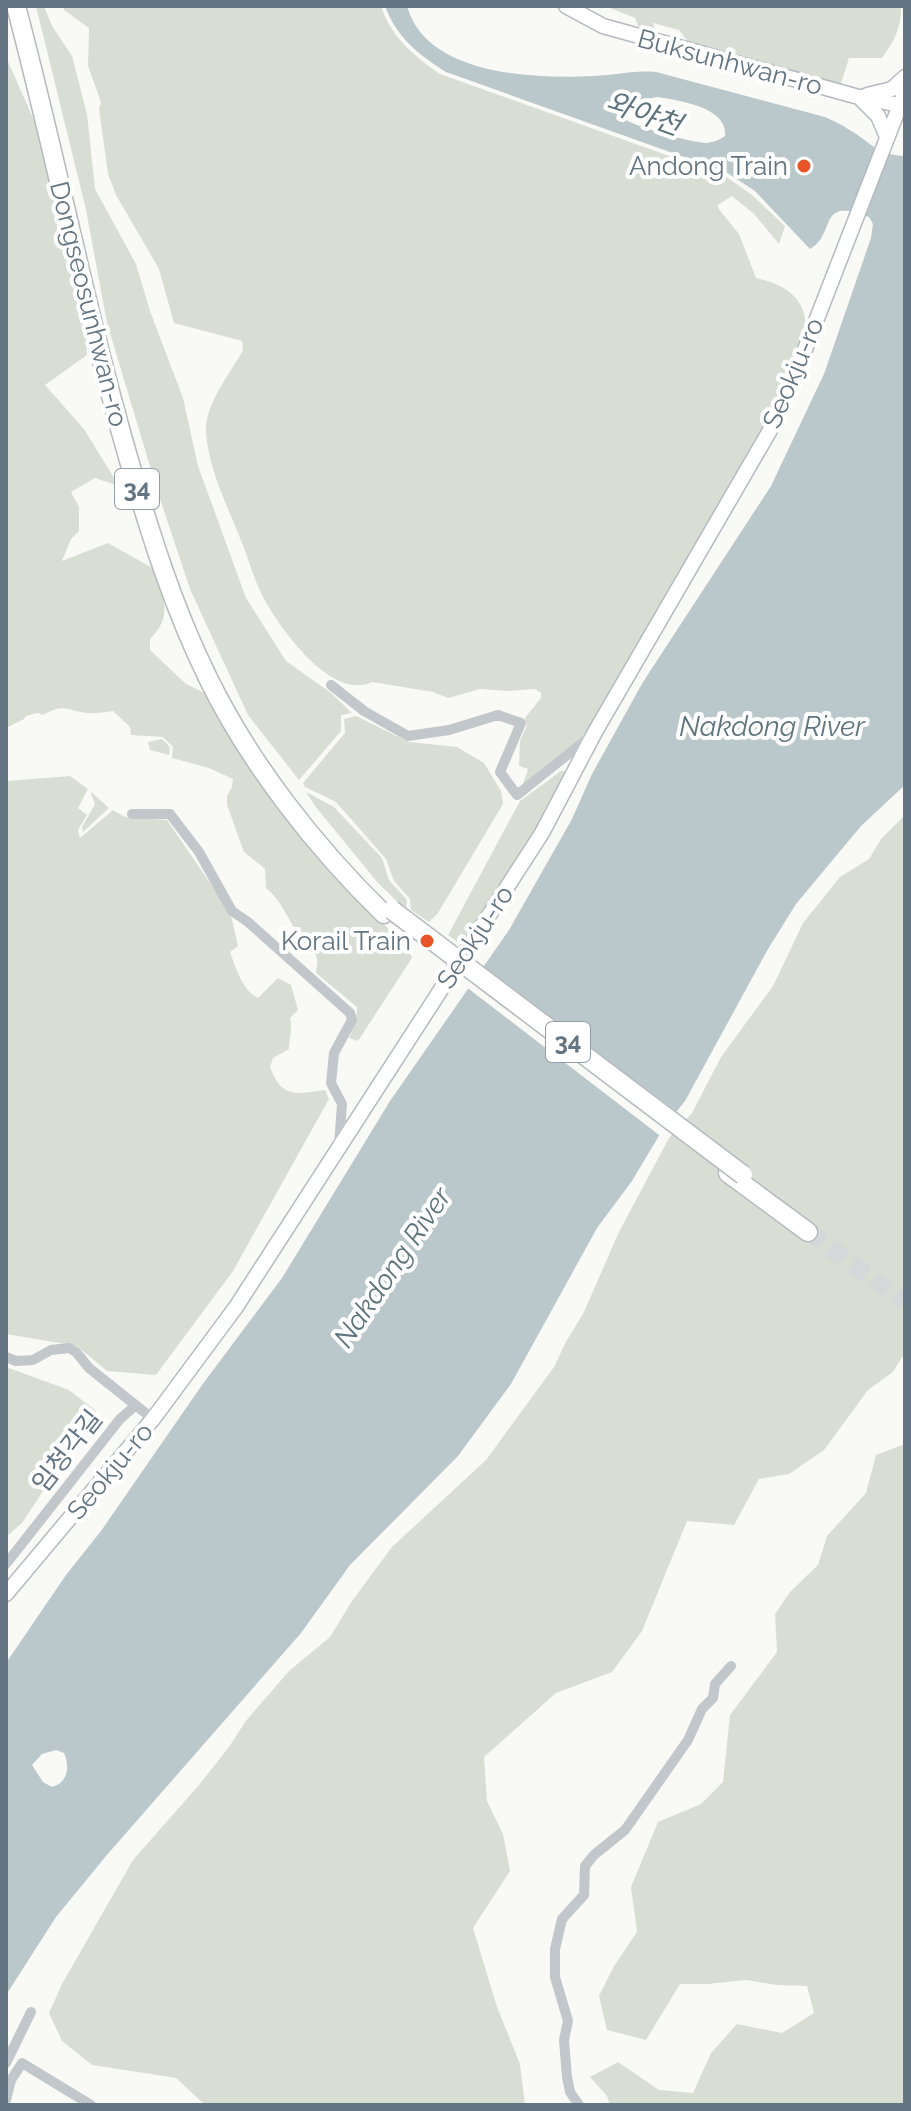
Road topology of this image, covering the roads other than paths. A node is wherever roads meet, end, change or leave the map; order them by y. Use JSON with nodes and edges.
{"nodes":[{"id":1,"x":16,"y":6,"type":"edge"},
{"id":2,"x":24,"y":6,"type":"edge"},
{"id":3,"x":566,"y":6,"type":"edge"},
{"id":4,"x":905,"y":77,"type":"edge"},
{"id":5,"x":855,"y":96,"type":"junction"},
{"id":6,"x":902,"y":99,"type":"edge"},
{"id":7,"x":887,"y":137,"type":"junction"},
{"id":8,"x":331,"y":685,"type":"dead end"},
{"id":9,"x":595,"y":732,"type":"junction"},
{"id":10,"x":132,"y":814,"type":"dead end"},
{"id":11,"x":388,"y":912,"type":"junction"},
{"id":12,"x":339,"y":1147,"type":"junction"},
{"id":13,"x":810,"y":1228,"type":"tunnel mouth"},
{"id":14,"x":6,"y":1357,"type":"edge"},
{"id":15,"x":136,"y":1405,"type":"junction"},
{"id":16,"x":153,"y":1419,"type":"junction"},
{"id":17,"x":6,"y":1564,"type":"edge"},
{"id":18,"x":6,"y":1594,"type":"edge"},
{"id":19,"x":731,"y":1666,"type":"dead end"},
{"id":20,"x":31,"y":2012,"type":"dead end"},
{"id":21,"x":6,"y":2064,"type":"edge"},
{"id":22,"x":11,"y":2080,"type":"junction"},
{"id":23,"x":6,"y":2100,"type":"edge"},
{"id":24,"x":91,"y":2105,"type":"edge"},
{"id":25,"x":579,"y":2105,"type":"edge"}],
"edges":[{"from":1,"to":11,"type":"highway","name":"Dongseosunhwan-ro","number":"34"},
{"from":2,"to":11,"type":"highway","name":"Dongseosunhwan-ro","number":"34"},
{"from":3,"to":5,"type":"street","name":"Buksunhwan-ro"},
{"from":4,"to":5,"type":"street"},
{"from":5,"to":6,"type":"street","name":"Buksunhwan-ro"},
{"from":5,"to":7,"type":"street"},
{"from":6,"to":7,"type":"street"},
{"from":7,"to":9,"type":"street","name":"Seokju-ro"},
{"from":8,"to":9,"type":"street"},
{"from":9,"to":12,"type":"street","name":"Seokju-ro"},
{"from":10,"to":12,"type":"street"},
{"from":11,"to":13,"type":"highway","name":"Dongseosunhwan-ro","number":"34","bridge":true},
{"from":12,"to":16,"type":"street","name":"Seokju-ro"},
{"from":14,"to":15,"type":"street"},
{"from":15,"to":16,"type":"street"},
{"from":15,"to":17,"type":"street","name":"임청각길"},
{"from":16,"to":18,"type":"street","name":"Seokju-ro"},
{"from":19,"to":25,"type":"street"},
{"from":20,"to":21,"type":"street"},
{"from":21,"to":22,"type":"street"},
{"from":22,"to":23,"type":"street"},
{"from":22,"to":24,"type":"street"}]}
